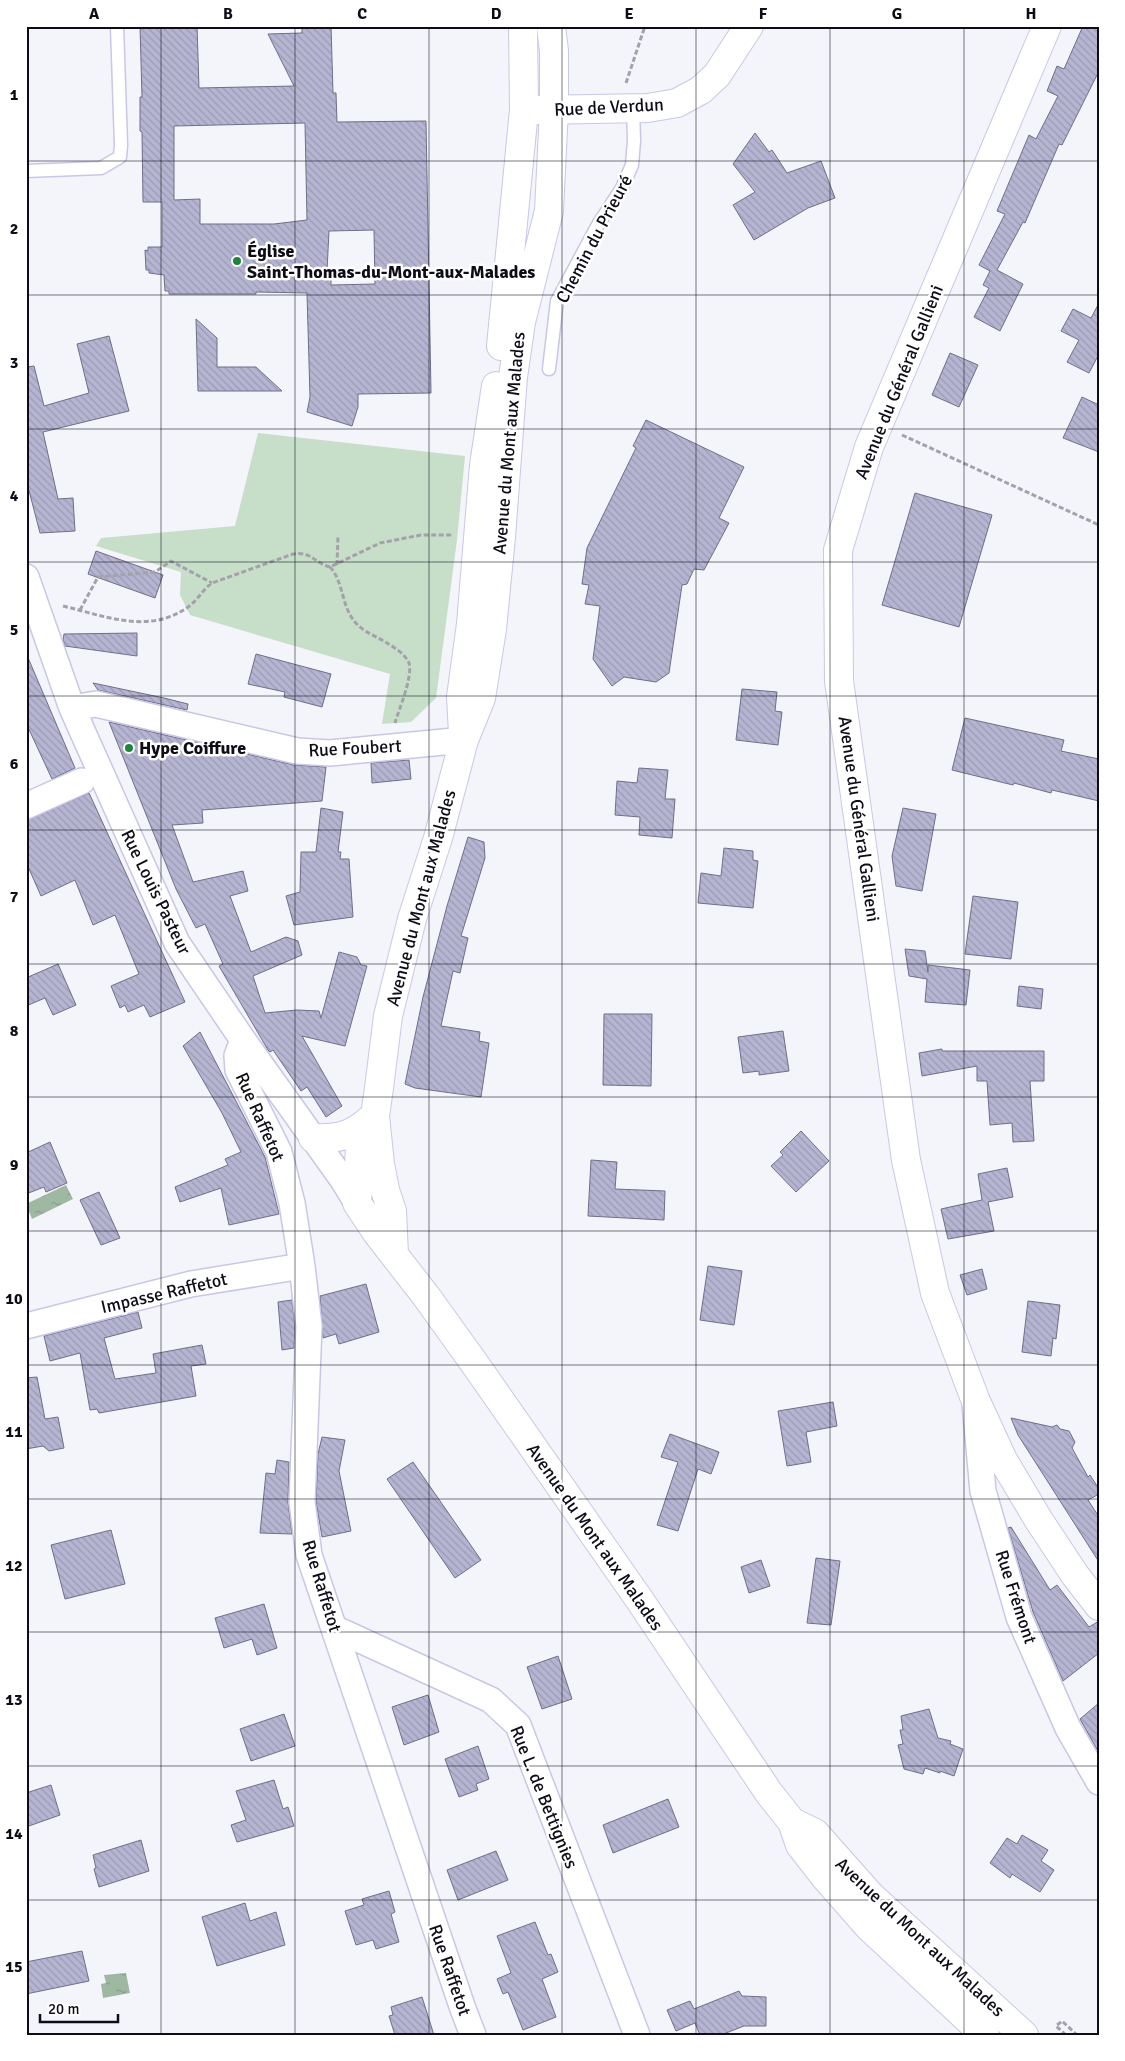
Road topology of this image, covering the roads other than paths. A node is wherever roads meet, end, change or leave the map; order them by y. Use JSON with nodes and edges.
{"nodes":[{"id":1,"x":117,"y":26,"type":"edge"},
{"id":2,"x":524,"y":26,"type":"edge"},
{"id":3,"x":551,"y":26,"type":"edge"},
{"id":4,"x":749,"y":26,"type":"edge"},
{"id":5,"x":1047,"y":26,"type":"edge"},
{"id":6,"x":625,"y":108,"type":"junction"},
{"id":7,"x":554,"y":109,"type":"junction"},
{"id":8,"x":524,"y":110,"type":"junction"},
{"id":9,"x":26,"y":170,"type":"edge"},
{"id":10,"x":549,"y":369,"type":"dead end"},
{"id":11,"x":31,"y":600,"type":"edge"},
{"id":12,"x":72,"y":708,"type":"junction"},
{"id":13,"x":464,"y":740,"type":"junction"},
{"id":14,"x":82,"y":781,"type":"dead end"},
{"id":15,"x":26,"y":806,"type":"edge"},
{"id":16,"x":243,"y":1040,"type":"junction"},
{"id":17,"x":368,"y":1122,"type":"junction"},
{"id":18,"x":313,"y":1138,"type":"junction"},
{"id":19,"x":357,"y":1203,"type":"junction"},
{"id":20,"x":394,"y":1255,"type":"junction"},
{"id":21,"x":302,"y":1266,"type":"junction"},
{"id":22,"x":26,"y":1326,"type":"edge"},
{"id":23,"x":975,"y":1399,"type":"junction"},
{"id":24,"x":1099,"y":1606,"type":"edge"},
{"id":25,"x":334,"y":1628,"type":"junction"},
{"id":26,"x":1099,"y":1782,"type":"edge"},
{"id":27,"x":792,"y":1822,"type":"junction"},
{"id":28,"x":473,"y":2035,"type":"edge"},
{"id":29,"x":637,"y":2035,"type":"edge"},
{"id":30,"x":985,"y":2035,"type":"edge"},
{"id":31,"x":1024,"y":2035,"type":"edge"}],
"edges":[{"from":1,"to":9,"type":"lane"},
{"from":2,"to":8,"type":"street","name":"Avenue du Mont aux Malades"},
{"from":3,"to":7,"type":"street","name":"Avenue du Mont aux Malades"},
{"from":4,"to":6,"type":"street","name":"Rue de Verdun"},
{"from":5,"to":23,"type":"street","name":"Avenue du Général Gallieni"},
{"from":6,"to":7,"type":"street","name":"Rue de Verdun"},
{"from":6,"to":10,"type":"lane","name":"Chemin du Prieuré"},
{"from":7,"to":8,"type":"street","name":"Rue de Verdun"},
{"from":7,"to":13,"type":"street","name":"Avenue du Mont aux Malades"},
{"from":8,"to":13,"type":"street","name":"Avenue du Mont aux Malades"},
{"from":11,"to":12,"type":"street","name":"Rue Louis Pasteur"},
{"from":12,"to":13,"type":"street","name":"Rue Foubert"},
{"from":12,"to":16,"type":"street","name":"Rue Louis Pasteur"},
{"from":13,"to":17,"type":"street","name":"Avenue du Mont aux Malades"},
{"from":14,"to":15,"type":"street"},
{"from":16,"to":18,"type":"street","name":"Rue Louis Pasteur"},
{"from":16,"to":21,"type":"street","name":"Rue Raffetot"},
{"from":17,"to":18,"type":"street"},
{"from":17,"to":19,"type":"street","name":"Avenue du Mont aux Malades"},
{"from":17,"to":20,"type":"street","name":"Avenue du Mont aux Malades"},
{"from":18,"to":19,"type":"street","name":"Rue Louis Pasteur"},
{"from":19,"to":20,"type":"street","name":"Avenue du Mont aux Malades"},
{"from":20,"to":27,"type":"street","name":"Avenue du Mont aux Malades"},
{"from":21,"to":22,"type":"street","name":"Impasse Raffetot"},
{"from":21,"to":25,"type":"street","name":"Rue Raffetot"},
{"from":23,"to":24,"type":"street","name":"Avenue du Général Gallieni"},
{"from":23,"to":26,"type":"street","name":"Rue Frémont"},
{"from":25,"to":28,"type":"street","name":"Rue Raffetot"},
{"from":25,"to":29,"type":"street","name":"Rue L. de Bettignies"},
{"from":27,"to":30,"type":"street","name":"Avenue du Mont aux Malades"},
{"from":27,"to":31,"type":"street","name":"Avenue du Mont aux Malades"}]}
